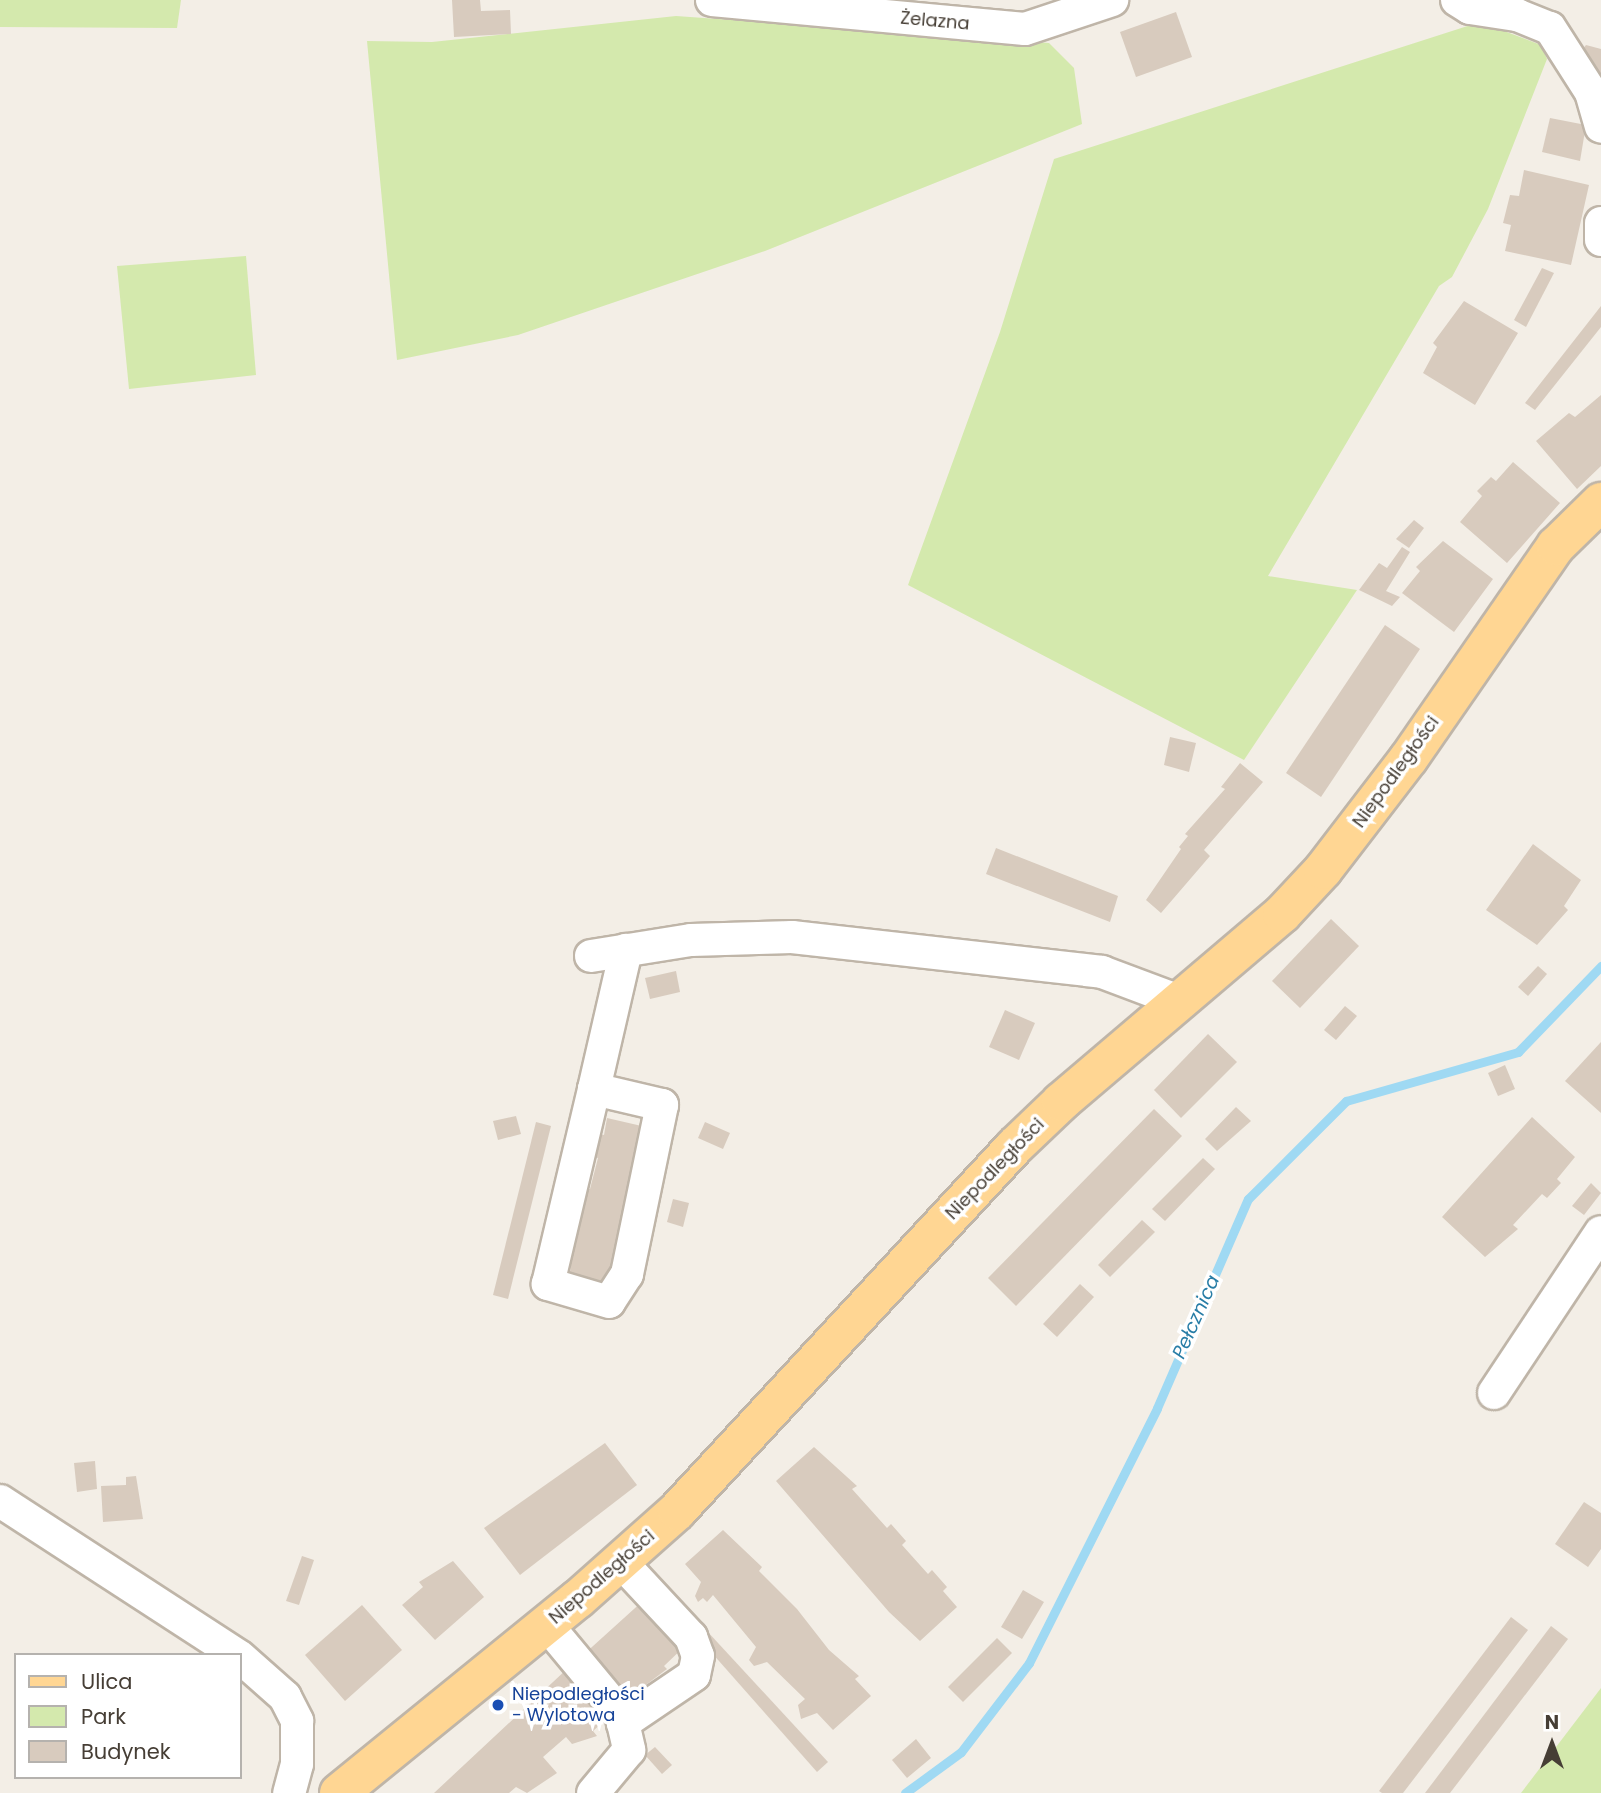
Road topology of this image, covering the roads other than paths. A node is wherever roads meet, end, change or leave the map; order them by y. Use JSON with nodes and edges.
{"nodes":[{"id":1,"x":712,"y":0,"type":"edge"},
{"id":2,"x":1112,"y":0,"type":"edge"},
{"id":3,"x":1457,"y":0,"type":"edge"},
{"id":4,"x":1601,"y":127,"type":"edge"},
{"id":5,"x":1601,"y":223,"type":"edge"},
{"id":6,"x":1601,"y":240,"type":"edge"},
{"id":7,"x":1601,"y":502,"type":"edge"},
{"id":8,"x":626,"y":950,"type":"junction"},
{"id":9,"x":591,"y":956,"type":"dead end"},
{"id":10,"x":1182,"y":1002,"type":"junction"},
{"id":11,"x":594,"y":1089,"type":"junction"},
{"id":12,"x":1601,"y":1232,"type":"edge"},
{"id":13,"x":1494,"y":1393,"type":"dead end"},
{"id":14,"x":0,"y":1501,"type":"edge"},
{"id":15,"x":621,"y":1562,"type":"junction"},
{"id":16,"x":547,"y":1625,"type":"junction"},
{"id":17,"x":233,"y":1653,"type":"edge"},
{"id":18,"x":242,"y":1659,"type":"edge"},
{"id":19,"x":623,"y":1723,"type":"junction"},
{"id":20,"x":289,"y":1793,"type":"edge"},
{"id":21,"x":339,"y":1793,"type":"edge"},
{"id":22,"x":593,"y":1793,"type":"edge"}],
"edges":[{"from":1,"to":2,"type":"street","name":"Żelazna"},
{"from":3,"to":4,"type":"street"},
{"from":5,"to":6,"type":"street"},
{"from":7,"to":10,"type":"main road","name":"Niepodległości"},
{"from":8,"to":9,"type":"street"},
{"from":8,"to":10,"type":"street"},
{"from":8,"to":11,"type":"street"},
{"from":10,"to":15,"type":"main road","name":"Niepodległości"},
{"from":11,"to":11,"type":"street"},
{"from":12,"to":13,"type":"street"},
{"from":14,"to":17,"type":"street"},
{"from":15,"to":16,"type":"main road","name":"Niepodległości"},
{"from":15,"to":19,"type":"street"},
{"from":16,"to":19,"type":"street"},
{"from":16,"to":21,"type":"main road","name":"Niepodległości"},
{"from":18,"to":20,"type":"street"},
{"from":19,"to":22,"type":"street"}]}
